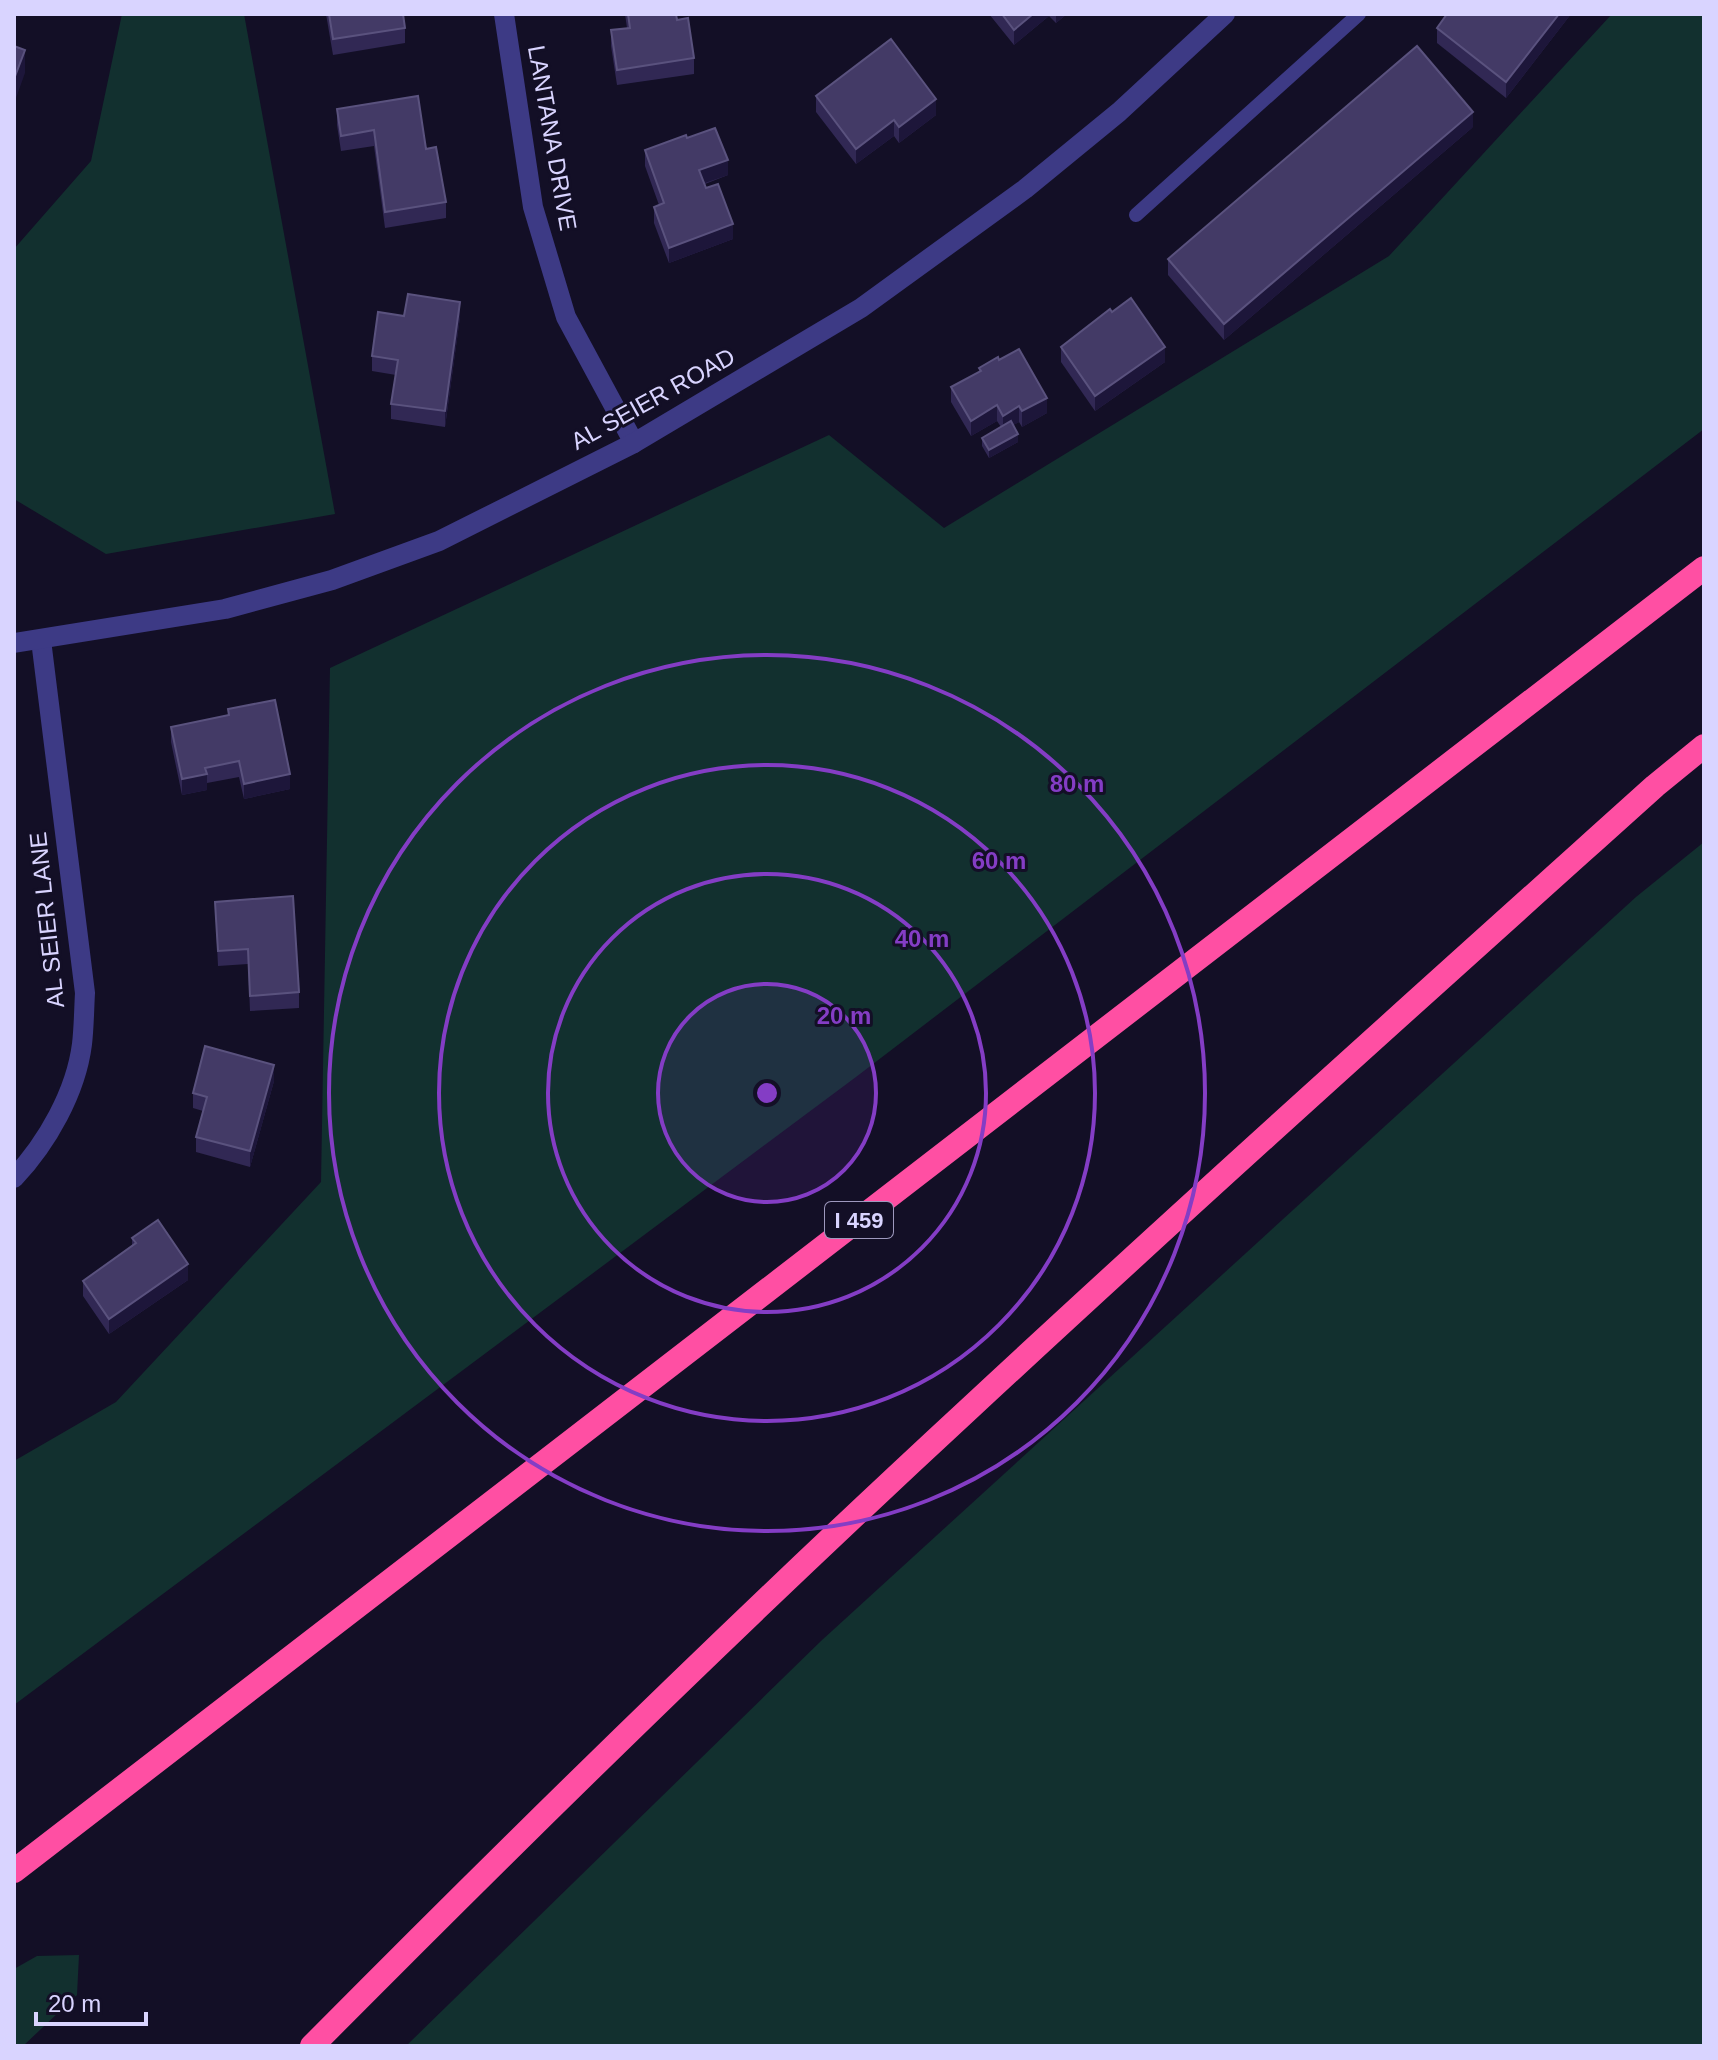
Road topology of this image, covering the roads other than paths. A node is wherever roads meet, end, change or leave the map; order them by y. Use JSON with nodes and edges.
{"nodes":[{"id":1,"x":504,"y":14,"type":"edge"},
{"id":2,"x":1225,"y":14,"type":"edge"},
{"id":3,"x":1359,"y":14,"type":"edge"},
{"id":4,"x":1136,"y":215,"type":"dead end"},
{"id":5,"x":634,"y":443,"type":"junction"},
{"id":6,"x":1704,"y":568,"type":"edge"},
{"id":7,"x":41,"y":640,"type":"junction"},
{"id":8,"x":14,"y":643,"type":"edge"},
{"id":9,"x":1704,"y":746,"type":"edge"},
{"id":10,"x":14,"y":1178,"type":"edge"},
{"id":11,"x":14,"y":1871,"type":"edge"},
{"id":12,"x":312,"y":2046,"type":"edge"}],
"edges":[{"from":1,"to":5,"type":"street","name":"LANTANA DRIVE"},
{"from":2,"to":5,"type":"street","name":"AL SEIER ROAD"},
{"from":3,"to":4,"type":"lane"},
{"from":5,"to":7,"type":"street","name":"AL SEIER ROAD"},
{"from":6,"to":11,"type":"highway","number":"I 459"},
{"from":7,"to":8,"type":"street","name":"AL SEIER ROAD"},
{"from":7,"to":10,"type":"street","name":"AL SEIER LANE"},
{"from":9,"to":12,"type":"highway"}]}
